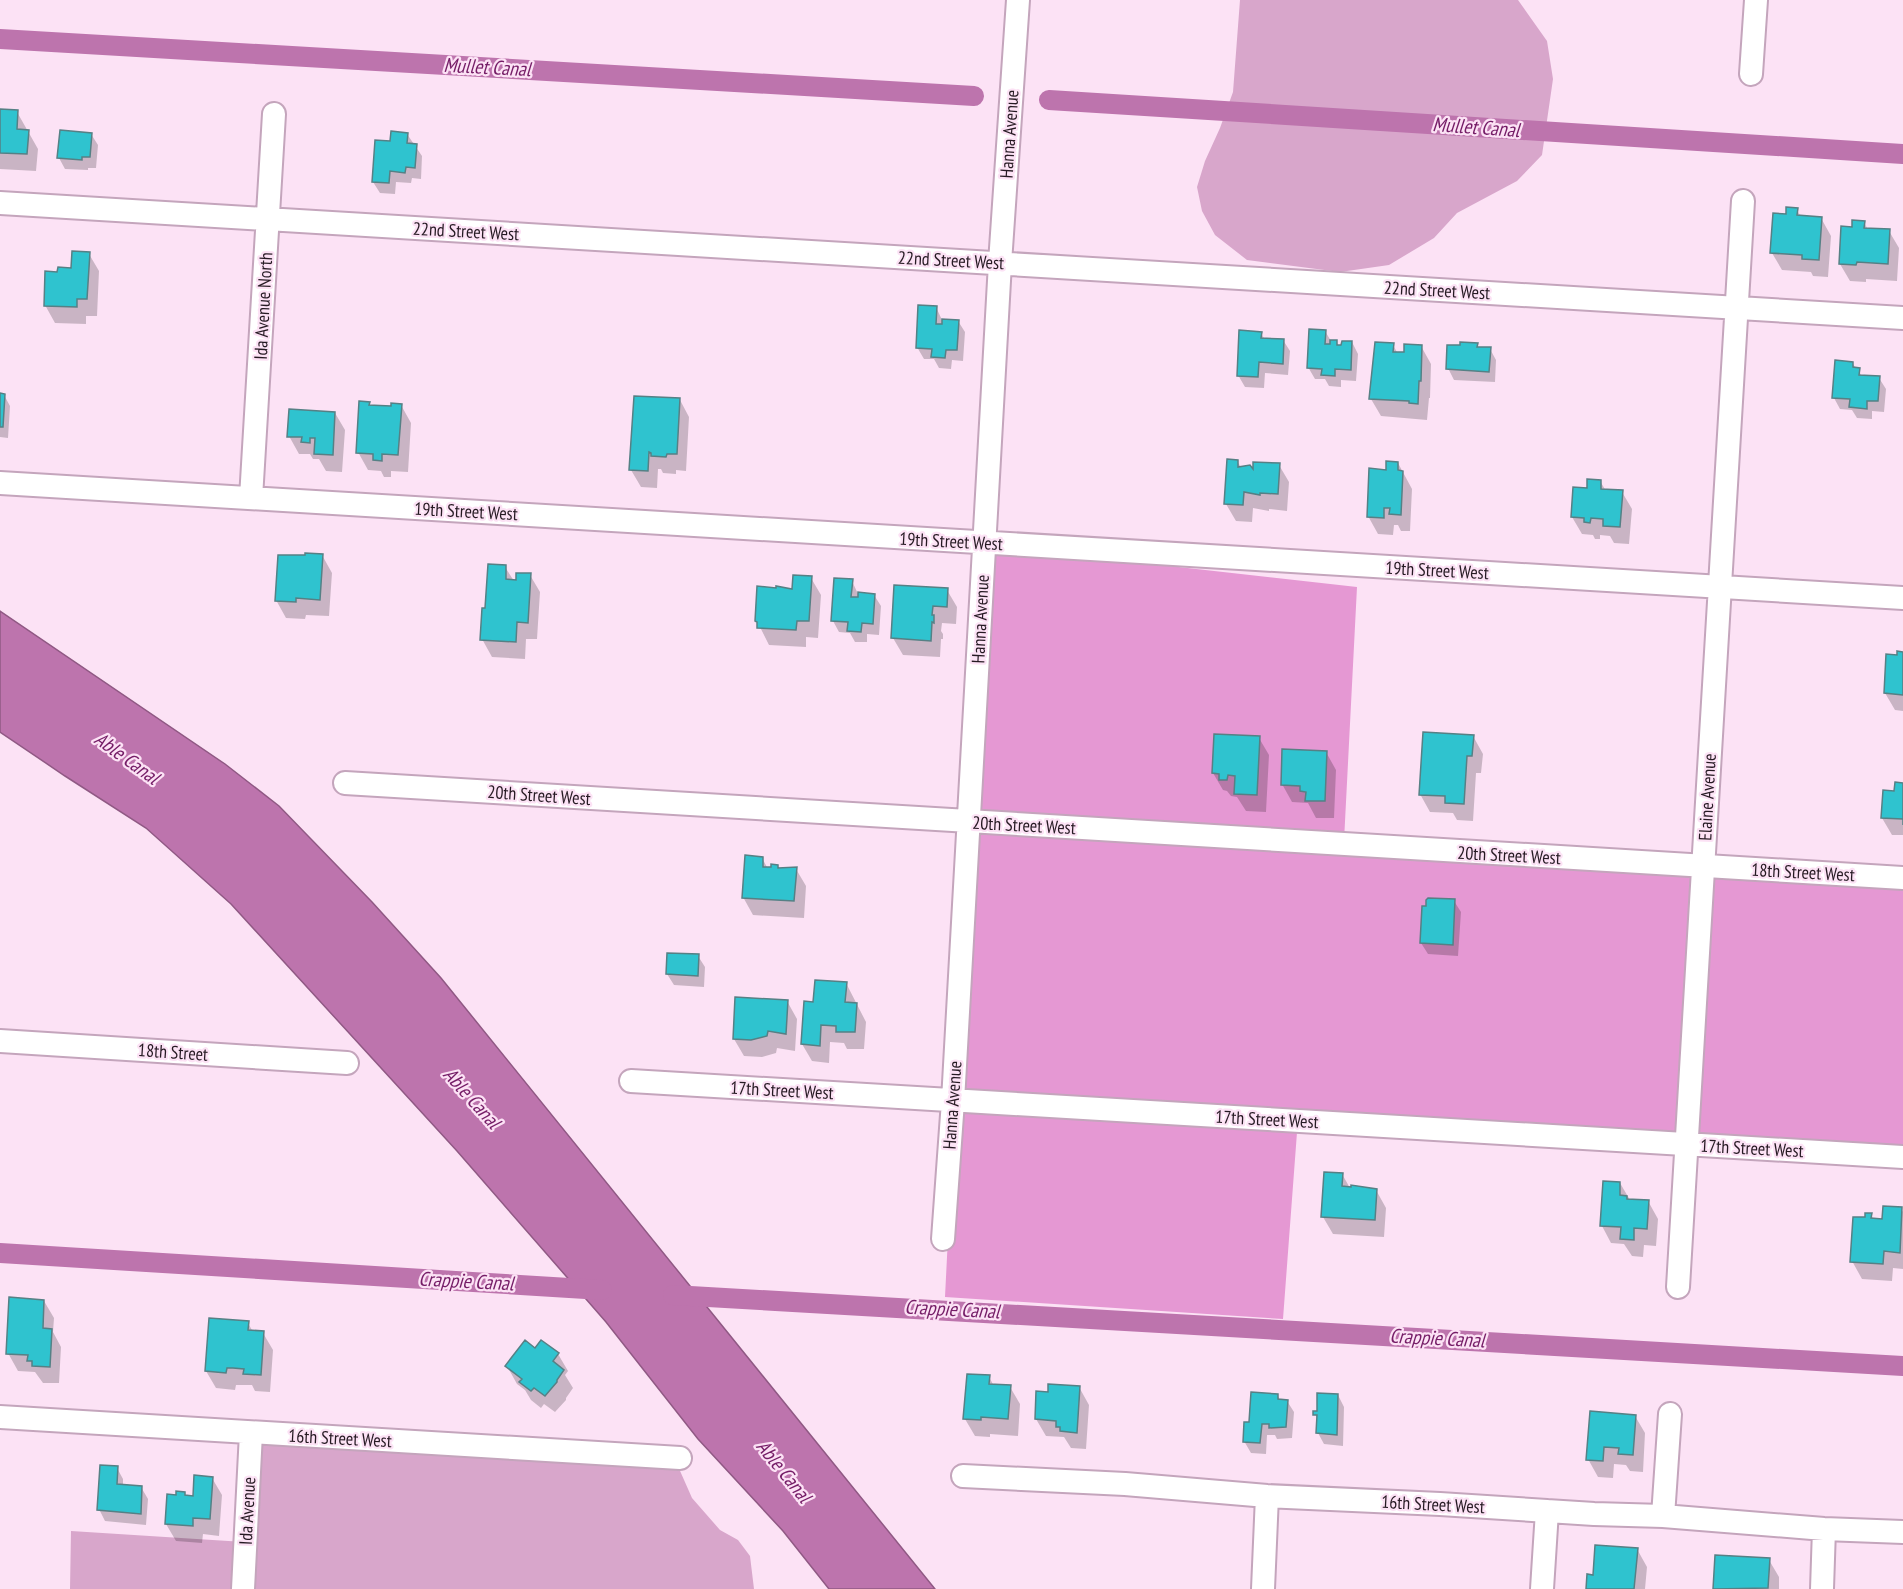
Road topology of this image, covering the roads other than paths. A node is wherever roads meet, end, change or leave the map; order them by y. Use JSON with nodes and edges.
{"nodes":[{"id":1,"x":1018,"y":0,"type":"edge"},
{"id":2,"x":1756,"y":0,"type":"edge"},
{"id":3,"x":1751,"y":74,"type":"dead end"},
{"id":4,"x":274,"y":114,"type":"dead end"},
{"id":5,"x":1743,"y":201,"type":"dead end"},
{"id":6,"x":0,"y":203,"type":"edge"},
{"id":7,"x":268,"y":219,"type":"junction"},
{"id":8,"x":1000,"y":263,"type":"junction"},
{"id":9,"x":1736,"y":308,"type":"junction"},
{"id":10,"x":1903,"y":318,"type":"edge"},
{"id":11,"x":0,"y":483,"type":"edge"},
{"id":12,"x":251,"y":498,"type":"junction"},
{"id":13,"x":985,"y":543,"type":"junction"},
{"id":14,"x":1720,"y":587,"type":"junction"},
{"id":15,"x":1903,"y":598,"type":"edge"},
{"id":16,"x":345,"y":783,"type":"dead end"},
{"id":17,"x":968,"y":822,"type":"junction"},
{"id":18,"x":1703,"y":866,"type":"junction"},
{"id":19,"x":1903,"y":878,"type":"edge"},
{"id":20,"x":0,"y":1041,"type":"edge"},
{"id":21,"x":347,"y":1063,"type":"dead end"},
{"id":22,"x":631,"y":1081,"type":"dead end"},
{"id":23,"x":953,"y":1101,"type":"junction"},
{"id":24,"x":1687,"y":1144,"type":"junction"},
{"id":25,"x":1903,"y":1157,"type":"edge"},
{"id":26,"x":943,"y":1239,"type":"dead end"},
{"id":27,"x":1678,"y":1287,"type":"dead end"},
{"id":28,"x":1670,"y":1414,"type":"dead end"},
{"id":29,"x":0,"y":1417,"type":"edge"},
{"id":30,"x":251,"y":1433,"type":"junction"},
{"id":31,"x":680,"y":1458,"type":"dead end"},
{"id":32,"x":963,"y":1476,"type":"dead end"},
{"id":33,"x":1267,"y":1496,"type":"junction"},
{"id":34,"x":1547,"y":1511,"type":"junction"},
{"id":35,"x":1663,"y":1516,"type":"junction"},
{"id":36,"x":1824,"y":1529,"type":"junction"},
{"id":37,"x":1903,"y":1532,"type":"edge"},
{"id":38,"x":243,"y":1589,"type":"edge"},
{"id":39,"x":1263,"y":1589,"type":"edge"},
{"id":40,"x":1542,"y":1589,"type":"edge"},
{"id":41,"x":1822,"y":1589,"type":"edge"}],
"edges":[{"from":1,"to":8,"type":"street","name":"Hanna Avenue"},
{"from":2,"to":3,"type":"street"},
{"from":4,"to":7,"type":"street","name":"Ida Avenue North"},
{"from":5,"to":9,"type":"street","name":"Elaine Avenue"},
{"from":6,"to":7,"type":"street","name":"22nd Street West"},
{"from":7,"to":8,"type":"street","name":"22nd Street West"},
{"from":7,"to":12,"type":"street","name":"Ida Avenue North"},
{"from":8,"to":9,"type":"street","name":"22nd Street West"},
{"from":8,"to":13,"type":"street","name":"Hanna Avenue"},
{"from":9,"to":10,"type":"street","name":"22nd Street West"},
{"from":9,"to":14,"type":"street","name":"Elaine Avenue"},
{"from":11,"to":12,"type":"street","name":"19th Street West"},
{"from":12,"to":13,"type":"street","name":"19th Street West"},
{"from":13,"to":14,"type":"street","name":"19th Street West"},
{"from":13,"to":17,"type":"street","name":"Hanna Avenue"},
{"from":14,"to":15,"type":"street","name":"19th Street West"},
{"from":14,"to":18,"type":"street","name":"Elaine Avenue"},
{"from":16,"to":17,"type":"street","name":"20th Street West"},
{"from":17,"to":18,"type":"street","name":"20th Street West"},
{"from":17,"to":23,"type":"street","name":"Hanna Avenue"},
{"from":18,"to":19,"type":"street","name":"18th Street West"},
{"from":18,"to":24,"type":"street","name":"Elaine Avenue"},
{"from":20,"to":21,"type":"street","name":"18th Street"},
{"from":22,"to":23,"type":"street","name":"17th Street West"},
{"from":23,"to":24,"type":"street","name":"17th Street West"},
{"from":23,"to":26,"type":"street","name":"Hanna Avenue"},
{"from":24,"to":25,"type":"street","name":"17th Street West"},
{"from":24,"to":27,"type":"street","name":"Elaine Avenue"},
{"from":28,"to":35,"type":"street"},
{"from":29,"to":30,"type":"street","name":"16th Street West"},
{"from":30,"to":31,"type":"street","name":"16th Street West"},
{"from":30,"to":38,"type":"street","name":"Ida Avenue"},
{"from":32,"to":33,"type":"street","name":"16th Street West"},
{"from":33,"to":34,"type":"street","name":"16th Street West"},
{"from":33,"to":39,"type":"street"},
{"from":34,"to":35,"type":"street","name":"16th Street West"},
{"from":34,"to":40,"type":"street"},
{"from":35,"to":36,"type":"street","name":"16th Street West"},
{"from":36,"to":37,"type":"street","name":"16th Street West"},
{"from":36,"to":41,"type":"street"}]}
